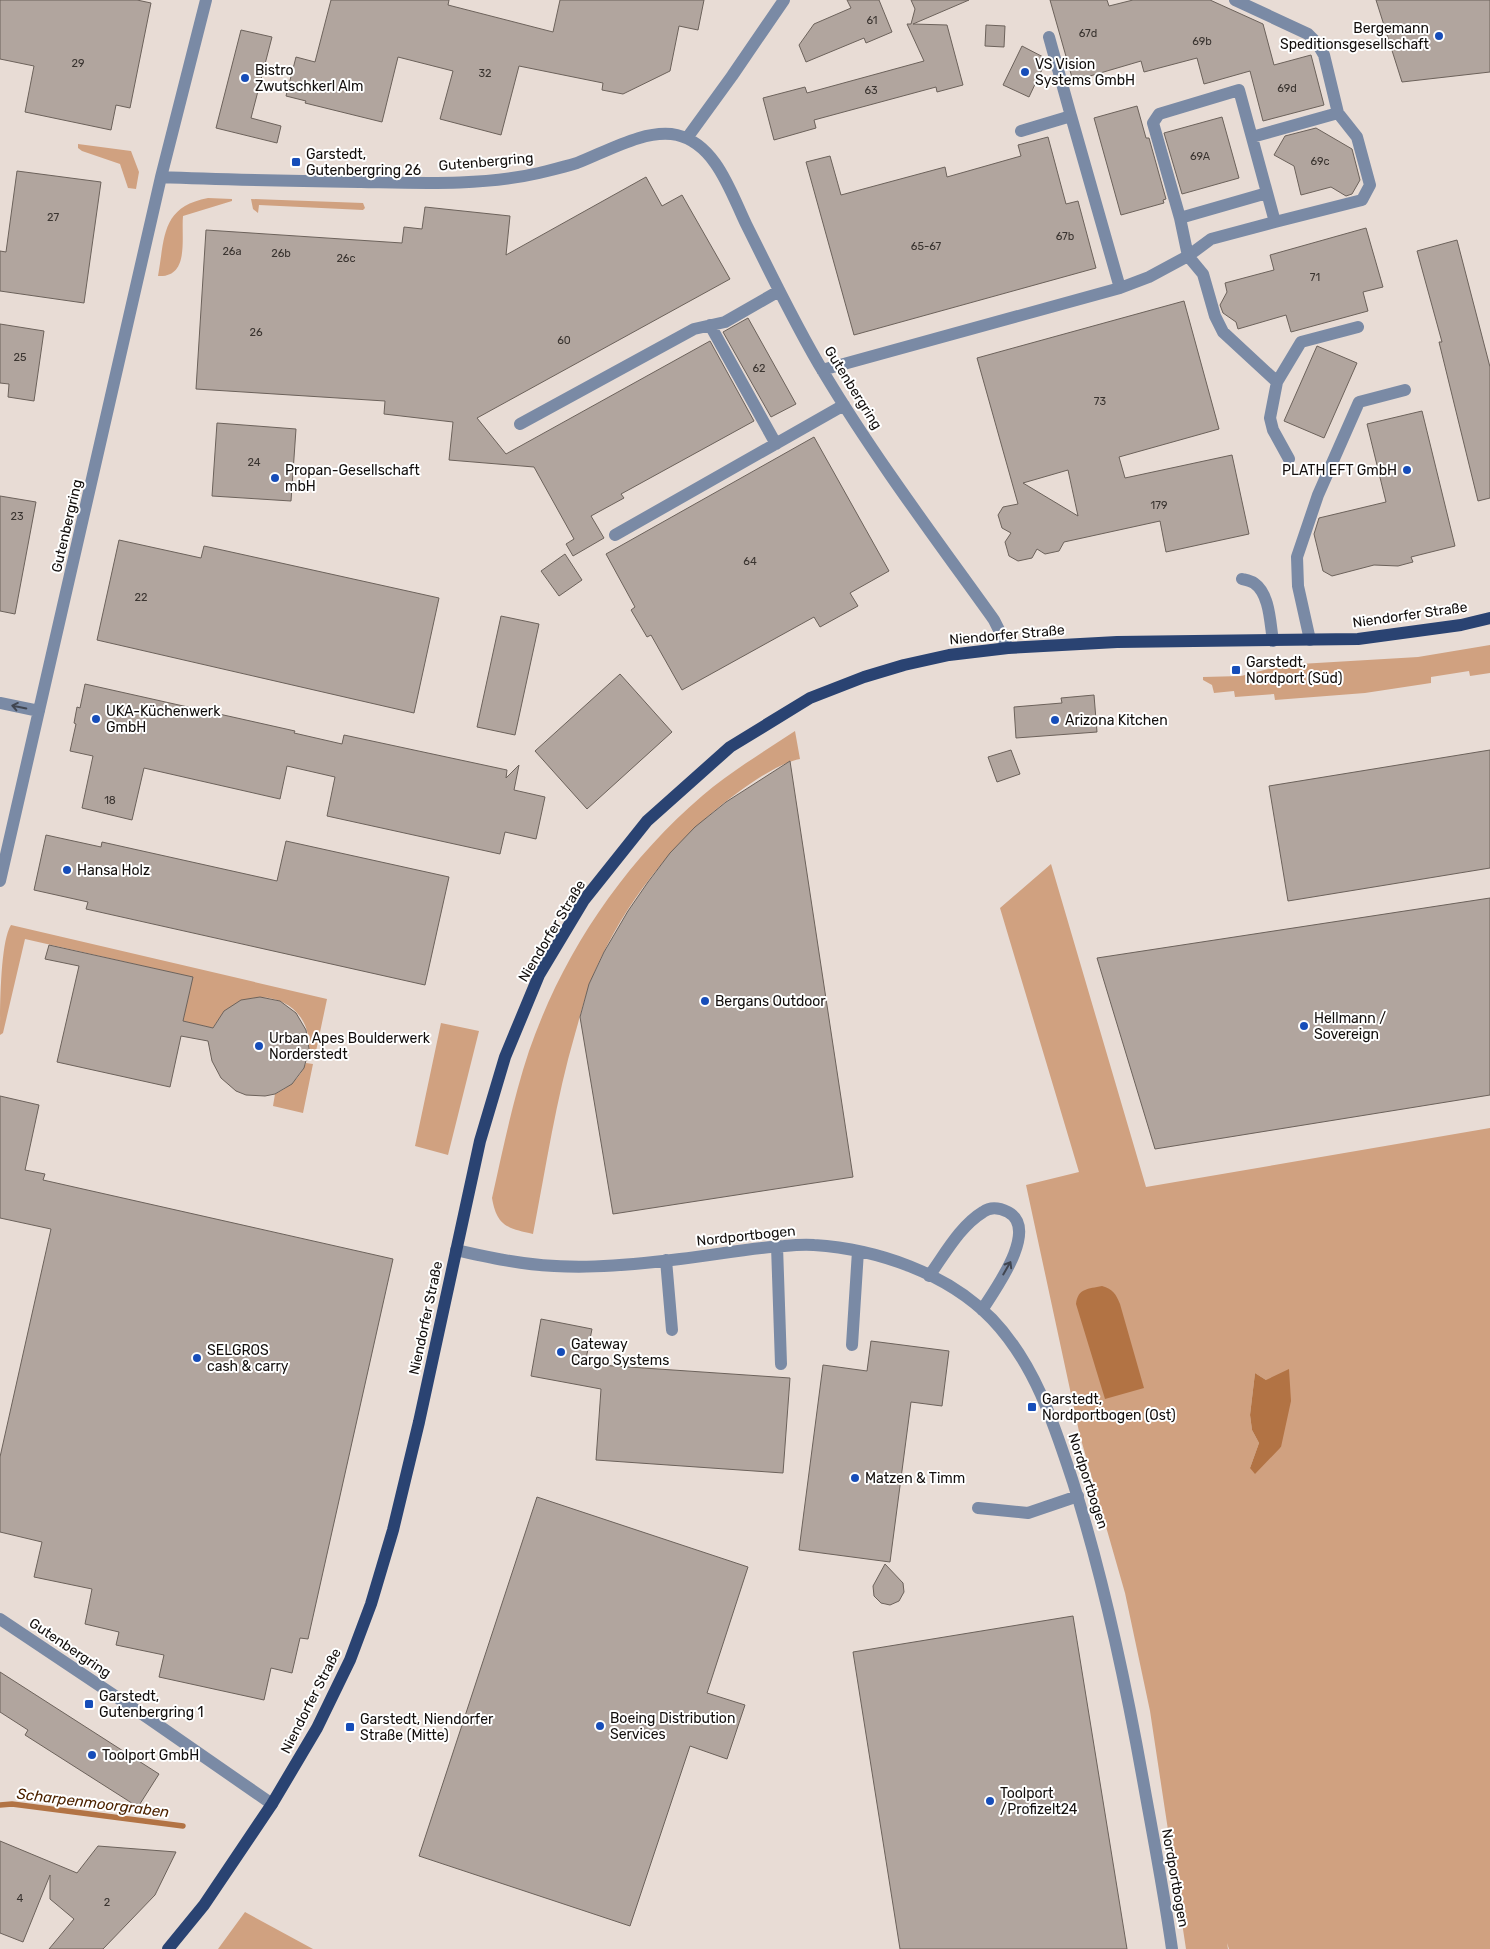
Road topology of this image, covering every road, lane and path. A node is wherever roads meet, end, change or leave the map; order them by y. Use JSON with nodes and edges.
{"nodes":[{"id":1,"x":206,"y":0,"type":"edge"},
{"id":2,"x":784,"y":0,"type":"edge"},
{"id":3,"x":1235,"y":0,"type":"edge"},
{"id":4,"x":1049,"y":37,"type":"dead end"},
{"id":5,"x":1338,"y":113,"type":"junction"},
{"id":6,"x":1071,"y":116,"type":"junction"},
{"id":7,"x":1021,"y":131,"type":"dead end"},
{"id":8,"x":1252,"y":137,"type":"junction"},
{"id":9,"x":687,"y":138,"type":"junction"},
{"id":10,"x":161,"y":177,"type":"junction"},
{"id":11,"x":1267,"y":193,"type":"junction"},
{"id":12,"x":1180,"y":218,"type":"junction"},
{"id":13,"x":1275,"y":222,"type":"junction"},
{"id":14,"x":1188,"y":256,"type":"junction"},
{"id":15,"x":1120,"y":288,"type":"junction"},
{"id":16,"x":779,"y":291,"type":"junction"},
{"id":17,"x":710,"y":325,"type":"junction"},
{"id":18,"x":1358,"y":327,"type":"dead end"},
{"id":19,"x":822,"y":370,"type":"junction"},
{"id":20,"x":1277,"y":382,"type":"junction"},
{"id":21,"x":1405,"y":390,"type":"dead end"},
{"id":22,"x":844,"y":405,"type":"junction"},
{"id":23,"x":520,"y":424,"type":"dead end"},
{"id":24,"x":776,"y":444,"type":"junction"},
{"id":25,"x":1289,"y":459,"type":"dead end"},
{"id":26,"x":615,"y":535,"type":"dead end"},
{"id":27,"x":1242,"y":578,"type":"dead end"},
{"id":28,"x":1490,"y":618,"type":"edge"},
{"id":29,"x":1310,"y":640,"type":"junction"},
{"id":30,"x":1273,"y":641,"type":"junction"},
{"id":31,"x":1008,"y":648,"type":"junction"},
{"id":32,"x":0,"y":703,"type":"edge"},
{"id":33,"x":39,"y":711,"type":"junction"},
{"id":34,"x":0,"y":881,"type":"edge"},
{"id":35,"x":777,"y":1246,"type":"junction"},
{"id":36,"x":456,"y":1250,"type":"junction"},
{"id":37,"x":858,"y":1251,"type":"junction"},
{"id":38,"x":666,"y":1260,"type":"junction"},
{"id":39,"x":929,"y":1276,"type":"junction"},
{"id":40,"x":982,"y":1310,"type":"junction"},
{"id":41,"x":672,"y":1330,"type":"dead end"},
{"id":42,"x":852,"y":1345,"type":"dead end"},
{"id":43,"x":781,"y":1364,"type":"dead end"},
{"id":44,"x":1078,"y":1496,"type":"junction"},
{"id":45,"x":978,"y":1508,"type":"dead end"},
{"id":46,"x":0,"y":1619,"type":"edge"},
{"id":47,"x":272,"y":1804,"type":"junction"},
{"id":48,"x":168,"y":1949,"type":"edge"},
{"id":49,"x":1172,"y":1949,"type":"edge"}],
"edges":[{"from":1,"to":10,"type":"street","name":"Gutenbergring"},
{"from":2,"to":9,"type":"street"},
{"from":3,"to":5,"type":"street"},
{"from":4,"to":6,"type":"street"},
{"from":5,"to":8,"type":"street"},
{"from":5,"to":13,"type":"street"},
{"from":6,"to":7,"type":"street"},
{"from":6,"to":15,"type":"street"},
{"from":8,"to":11,"type":"street"},
{"from":8,"to":12,"type":"street"},
{"from":9,"to":10,"type":"street","name":"Gutenbergring"},
{"from":9,"to":16,"type":"street","name":"Gutenbergring"},
{"from":10,"to":33,"type":"street","name":"Gutenbergring"},
{"from":11,"to":12,"type":"street"},
{"from":11,"to":13,"type":"street"},
{"from":12,"to":14,"type":"street"},
{"from":13,"to":14,"type":"street"},
{"from":14,"to":15,"type":"street"},
{"from":14,"to":20,"type":"street"},
{"from":15,"to":19,"type":"street"},
{"from":16,"to":17,"type":"street"},
{"from":16,"to":19,"type":"street","name":"Gutenbergring"},
{"from":17,"to":23,"type":"street"},
{"from":17,"to":24,"type":"street"},
{"from":18,"to":20,"type":"street"},
{"from":19,"to":22,"type":"street","name":"Gutenbergring"},
{"from":20,"to":25,"type":"street"},
{"from":21,"to":29,"type":"street"},
{"from":22,"to":24,"type":"street"},
{"from":22,"to":31,"type":"street","name":"Gutenbergring"},
{"from":24,"to":26,"type":"street"},
{"from":27,"to":30,"type":"street"},
{"from":28,"to":29,"type":"main road","name":"Niendorfer Straße"},
{"from":29,"to":30,"type":"main road","name":"Niendorfer Straße"},
{"from":30,"to":31,"type":"main road","name":"Niendorfer Straße"},
{"from":31,"to":36,"type":"main road","name":"Niendorfer Straße"},
{"from":33,"to":32,"type":"street","one_way":true},
{"from":33,"to":34,"type":"street","name":"Gutenbergring"},
{"from":35,"to":37,"type":"street","name":"Nordportbogen"},
{"from":35,"to":38,"type":"street","name":"Nordportbogen"},
{"from":35,"to":43,"type":"street"},
{"from":36,"to":38,"type":"street","name":"Nordportbogen"},
{"from":36,"to":47,"type":"main road","name":"Niendorfer Straße"},
{"from":37,"to":39,"type":"street","name":"Nordportbogen"},
{"from":37,"to":42,"type":"street"},
{"from":38,"to":41,"type":"street"},
{"from":39,"to":40,"type":"street","name":"Nordportbogen"},
{"from":40,"to":39,"type":"street","one_way":true},
{"from":40,"to":44,"type":"street","name":"Nordportbogen"},
{"from":44,"to":45,"type":"street"},
{"from":44,"to":49,"type":"street","name":"Nordportbogen"},
{"from":46,"to":47,"type":"street","name":"Gutenbergring"},
{"from":47,"to":48,"type":"main road","name":"Niendorfer Straße"}]}
